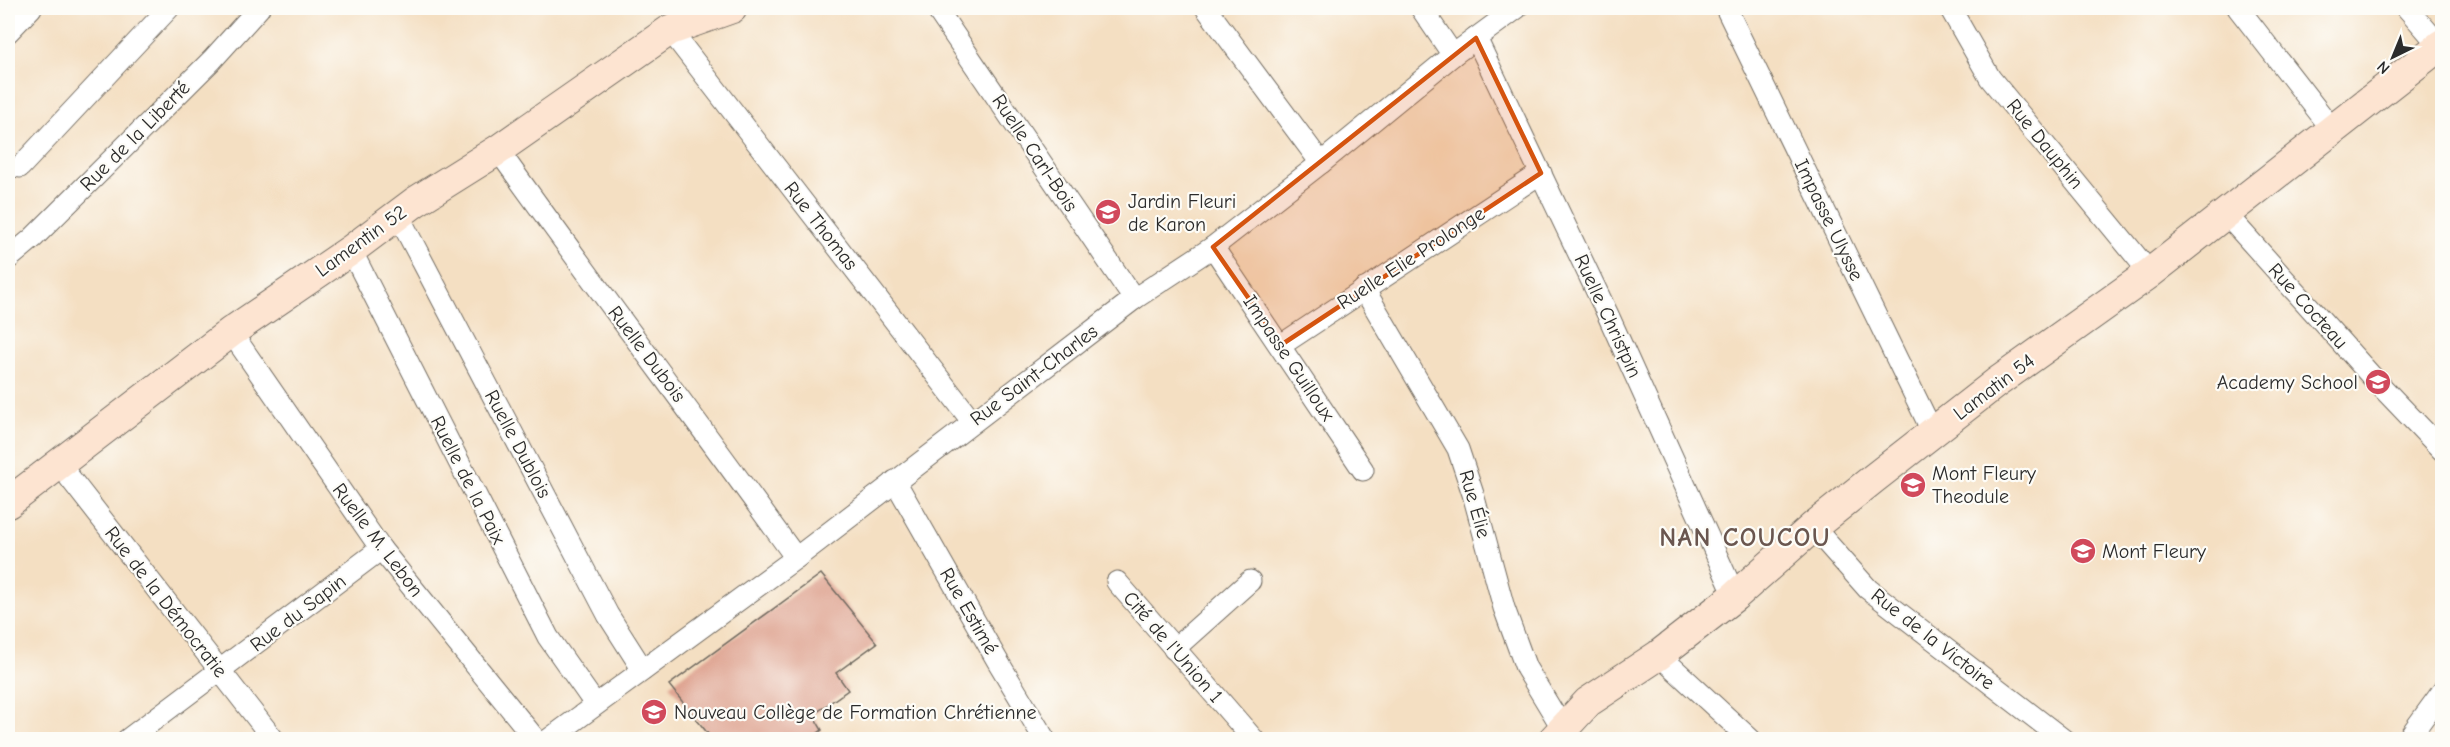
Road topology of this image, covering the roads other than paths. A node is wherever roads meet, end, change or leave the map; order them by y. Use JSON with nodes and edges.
{"nodes":[{"id":1,"x":31,"y":8,"type":"edge"},
{"id":2,"x":169,"y":8,"type":"edge"},
{"id":3,"x":259,"y":8,"type":"edge"},
{"id":4,"x":732,"y":8,"type":"edge"},
{"id":5,"x":936,"y":8,"type":"edge"},
{"id":6,"x":1206,"y":8,"type":"edge"},
{"id":7,"x":1421,"y":8,"type":"edge"},
{"id":8,"x":1517,"y":8,"type":"edge"},
{"id":9,"x":1726,"y":8,"type":"edge"},
{"id":10,"x":1950,"y":8,"type":"edge"},
{"id":11,"x":2238,"y":8,"type":"edge"},
{"id":12,"x":2407,"y":8,"type":"edge"},
{"id":13,"x":670,"y":30,"type":"junction"},
{"id":14,"x":8,"y":32,"type":"edge"},
{"id":15,"x":1476,"y":38,"type":"junction"},
{"id":16,"x":2441,"y":45,"type":"edge"},
{"id":17,"x":1453,"y":55,"type":"junction"},
{"id":18,"x":2332,"y":129,"type":"junction"},
{"id":19,"x":498,"y":150,"type":"junction"},
{"id":20,"x":1322,"y":163,"type":"junction"},
{"id":21,"x":20,"y":167,"type":"dead end"},
{"id":22,"x":1541,"y":173,"type":"junction"},
{"id":23,"x":2225,"y":213,"type":"junction"},
{"id":24,"x":398,"y":215,"type":"junction"},
{"id":25,"x":1213,"y":247,"type":"junction"},
{"id":26,"x":351,"y":250,"type":"junction"},
{"id":27,"x":8,"y":259,"type":"edge"},
{"id":28,"x":2150,"y":273,"type":"junction"},
{"id":29,"x":1364,"y":289,"type":"junction"},
{"id":30,"x":1134,"y":299,"type":"junction"},
{"id":31,"x":231,"y":332,"type":"junction"},
{"id":32,"x":1281,"y":345,"type":"junction"},
{"id":33,"x":972,"y":422,"type":"junction"},
{"id":34,"x":1933,"y":433,"type":"junction"},
{"id":35,"x":2442,"y":450,"type":"edge"},
{"id":36,"x":59,"y":464,"type":"junction"},
{"id":37,"x":1364,"y":470,"type":"dead end"},
{"id":38,"x":895,"y":481,"type":"junction"},
{"id":39,"x":8,"y":503,"type":"edge"},
{"id":40,"x":1813,"y":527,"type":"junction"},
{"id":41,"x":381,"y":549,"type":"junction"},
{"id":42,"x":796,"y":558,"type":"junction"},
{"id":43,"x":1117,"y":582,"type":"dead end"},
{"id":44,"x":1250,"y":582,"type":"dead end"},
{"id":45,"x":1735,"y":596,"type":"junction"},
{"id":46,"x":1174,"y":649,"type":"junction"},
{"id":47,"x":1659,"y":655,"type":"junction"},
{"id":48,"x":643,"y":670,"type":"junction"},
{"id":49,"x":220,"y":671,"type":"junction"},
{"id":50,"x":2442,"y":692,"type":"edge"},
{"id":51,"x":595,"y":704,"type":"junction"},
{"id":52,"x":1558,"y":734,"type":"edge"},
{"id":53,"x":127,"y":740,"type":"edge"},
{"id":54,"x":274,"y":740,"type":"edge"},
{"id":55,"x":536,"y":740,"type":"edge"},
{"id":56,"x":548,"y":740,"type":"edge"},
{"id":57,"x":1045,"y":740,"type":"edge"},
{"id":58,"x":1254,"y":740,"type":"edge"},
{"id":59,"x":1751,"y":740,"type":"edge"},
{"id":60,"x":2064,"y":740,"type":"edge"},
{"id":61,"x":2408,"y":740,"type":"edge"}],
"edges":[{"from":1,"to":14,"type":"street"},
{"from":2,"to":21,"type":"street"},
{"from":3,"to":27,"type":"street","name":"Rue de la Liberté"},
{"from":4,"to":13,"type":"street","name":"Lamentin 52"},
{"from":5,"to":30,"type":"street","name":"Ruelle Carl-Bois"},
{"from":6,"to":20,"type":"street"},
{"from":7,"to":17,"type":"street"},
{"from":8,"to":15,"type":"street","name":"Rue Saint-Charles"},
{"from":9,"to":34,"type":"street","name":"Impasse Ulysse"},
{"from":10,"to":28,"type":"street","name":"Rue Dauphin"},
{"from":11,"to":18,"type":"street"},
{"from":12,"to":16,"type":"street"},
{"from":13,"to":19,"type":"street","name":"Lamentin 52"},
{"from":13,"to":33,"type":"street","name":"Rue Thomas"},
{"from":15,"to":17,"type":"street","name":"Rue Saint-Charles"},
{"from":15,"to":22,"type":"street","name":"Ruelle Christpin"},
{"from":16,"to":18,"type":"street","name":"Lamatin 54"},
{"from":17,"to":20,"type":"street","name":"Rue Saint-Charles"},
{"from":18,"to":23,"type":"street","name":"Lamatin 54"},
{"from":19,"to":24,"type":"street","name":"Lamentin 52"},
{"from":19,"to":42,"type":"street","name":"Ruelle Dubois"},
{"from":20,"to":25,"type":"street","name":"Rue Saint-Charles"},
{"from":22,"to":29,"type":"street","name":"Ruelle Elie Prolonge"},
{"from":22,"to":45,"type":"street","name":"Ruelle Christpin"},
{"from":23,"to":28,"type":"street","name":"Lamatin 54"},
{"from":23,"to":35,"type":"street","name":"Rue Cocteau"},
{"from":24,"to":26,"type":"street","name":"Lamentin 52"},
{"from":24,"to":48,"type":"street","name":"Ruelle Dublois"},
{"from":25,"to":30,"type":"street","name":"Rue Saint-Charles"},
{"from":25,"to":32,"type":"street","name":"Impasse Guilloux"},
{"from":26,"to":31,"type":"street","name":"Lamentin 52"},
{"from":26,"to":51,"type":"street","name":"Ruelle de la Paix"},
{"from":28,"to":34,"type":"street","name":"Lamatin 54"},
{"from":29,"to":32,"type":"street","name":"Ruelle Elie Prolonge"},
{"from":29,"to":52,"type":"street","name":"Rue Élie"},
{"from":30,"to":33,"type":"street","name":"Rue Saint-Charles"},
{"from":31,"to":36,"type":"street","name":"Lamentin 52"},
{"from":31,"to":41,"type":"street","name":"Ruelle M. Lebon"},
{"from":32,"to":37,"type":"street","name":"Impasse Guilloux"},
{"from":33,"to":38,"type":"street","name":"Rue Saint-Charles"},
{"from":34,"to":40,"type":"street","name":"Lamatin 54"},
{"from":36,"to":39,"type":"street","name":"Lamentin 52"},
{"from":36,"to":49,"type":"street","name":"Rue de la Démocratie"},
{"from":38,"to":42,"type":"street","name":"Rue Saint-Charles"},
{"from":38,"to":57,"type":"street","name":"Rue Estimé"},
{"from":40,"to":45,"type":"street","name":"Lamatin 54"},
{"from":40,"to":60,"type":"street","name":"Rue de la Victoire"},
{"from":41,"to":49,"type":"street","name":"Rue du Sapin"},
{"from":41,"to":55,"type":"street","name":"Ruelle M. Lebon"},
{"from":42,"to":48,"type":"street","name":"Rue Saint-Charles"},
{"from":43,"to":46,"type":"street","name":"Cité de l'Union 1"},
{"from":44,"to":46,"type":"street"},
{"from":45,"to":47,"type":"street","name":"Lamatin 54"},
{"from":46,"to":58,"type":"street","name":"Cité de l'Union 1"},
{"from":47,"to":52,"type":"street","name":"Lamatin 54"},
{"from":47,"to":59,"type":"street"},
{"from":48,"to":51,"type":"street","name":"Rue Saint-Charles"},
{"from":49,"to":53,"type":"street","name":"Rue du Sapin"},
{"from":49,"to":54,"type":"street","name":"Rue de la Démocratie"},
{"from":50,"to":61,"type":"street"},
{"from":51,"to":56,"type":"street","name":"Rue Saint-Charles"}]}
